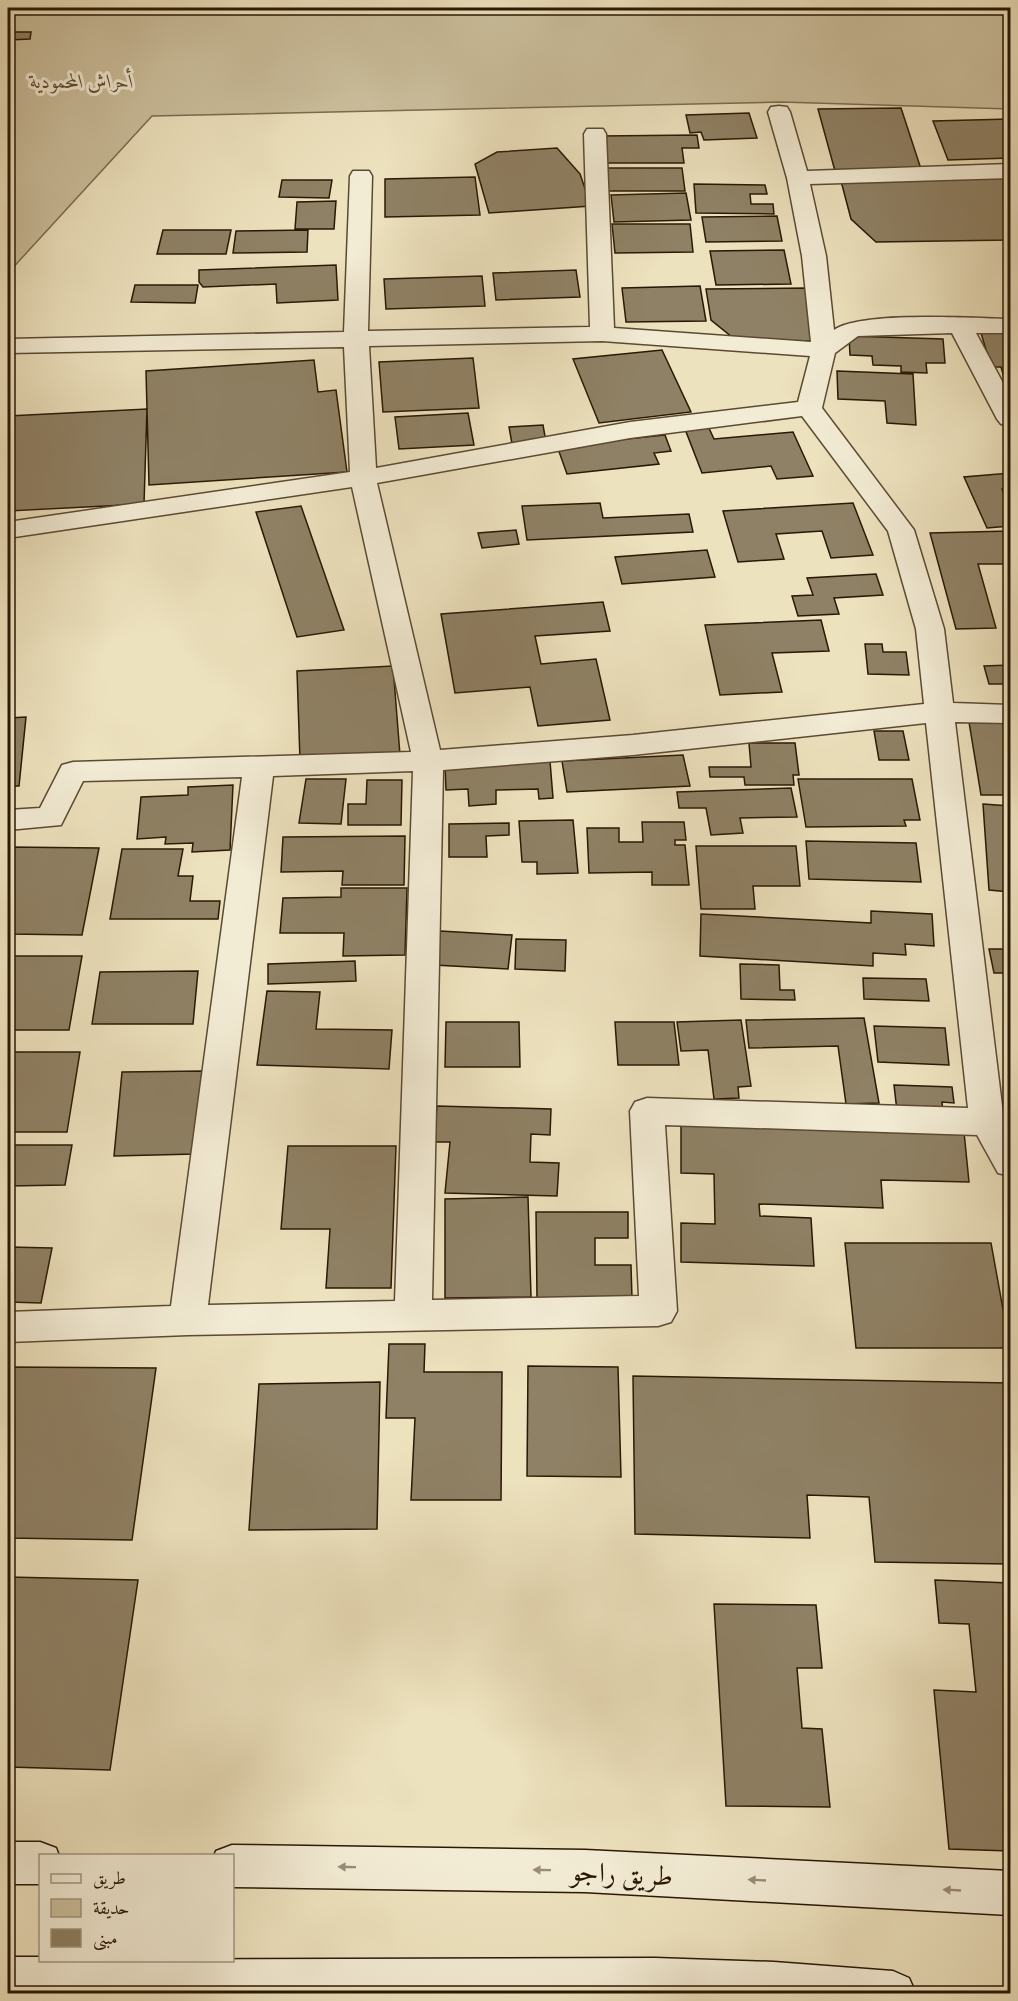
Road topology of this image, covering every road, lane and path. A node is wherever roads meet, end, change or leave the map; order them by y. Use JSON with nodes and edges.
{"nodes":[{"id":1,"x":779,"y":112,"type":"dead end"},
{"id":2,"x":595,"y":134,"type":"dead end"},
{"id":3,"x":1011,"y":171,"type":"edge"},
{"id":4,"x":361,"y":176,"type":"dead end"},
{"id":5,"x":798,"y":178,"type":"junction"},
{"id":6,"x":1011,"y":326,"type":"edge"},
{"id":7,"x":961,"y":327,"type":"junction"},
{"id":8,"x":602,"y":334,"type":"junction"},
{"id":9,"x":356,"y":339,"type":"junction"},
{"id":10,"x":8,"y":346,"type":"edge"},
{"id":11,"x":824,"y":350,"type":"junction"},
{"id":12,"x":809,"y":408,"type":"junction"},
{"id":13,"x":1011,"y":419,"type":"edge"},
{"id":14,"x":363,"y":478,"type":"junction"},
{"id":15,"x":8,"y":530,"type":"edge"},
{"id":16,"x":941,"y":712,"type":"junction"},
{"id":17,"x":1011,"y":714,"type":"edge"},
{"id":18,"x":428,"y":761,"type":"junction"},
{"id":19,"x":259,"y":765,"type":"junction"},
{"id":20,"x":8,"y":820,"type":"edge"},
{"id":21,"x":987,"y":1122,"type":"junction"},
{"id":22,"x":1011,"y":1163,"type":"edge"},
{"id":23,"x":413,"y":1316,"type":"junction"},
{"id":24,"x":188,"y":1320,"type":"junction"},
{"id":25,"x":8,"y":1327,"type":"edge"},
{"id":26,"x":8,"y":1863,"type":"edge"},
{"id":27,"x":39,"y":1863,"type":"edge"},
{"id":28,"x":234,"y":1866,"type":"edge"},
{"id":29,"x":1011,"y":1893,"type":"edge"},
{"id":30,"x":8,"y":1980,"type":"edge"},
{"id":31,"x":325,"y":1988,"type":"edge"},
{"id":32,"x":893,"y":1994,"type":"edge"}],
"edges":[{"from":1,"to":5,"type":"street"},
{"from":2,"to":8,"type":"street"},
{"from":3,"to":5,"type":"street"},
{"from":4,"to":9,"type":"street"},
{"from":5,"to":11,"type":"street"},
{"from":6,"to":7,"type":"street"},
{"from":7,"to":11,"type":"street"},
{"from":7,"to":13,"type":"street"},
{"from":8,"to":9,"type":"street"},
{"from":8,"to":11,"type":"street"},
{"from":9,"to":10,"type":"street"},
{"from":9,"to":14,"type":"street"},
{"from":11,"to":12,"type":"street"},
{"from":12,"to":14,"type":"street"},
{"from":12,"to":16,"type":"street"},
{"from":14,"to":15,"type":"street"},
{"from":14,"to":18,"type":"street"},
{"from":16,"to":17,"type":"street"},
{"from":16,"to":18,"type":"street"},
{"from":16,"to":21,"type":"street"},
{"from":18,"to":19,"type":"street"},
{"from":18,"to":23,"type":"street"},
{"from":19,"to":20,"type":"street"},
{"from":19,"to":24,"type":"street"},
{"from":21,"to":22,"type":"street"},
{"from":21,"to":23,"type":"street"},
{"from":23,"to":24,"type":"street"},
{"from":24,"to":25,"type":"street"},
{"from":26,"to":27,"type":"street"},
{"from":29,"to":28,"type":"street","name":"طريق راجو","one_way":true},
{"from":30,"to":31,"type":"street"},
{"from":31,"to":32,"type":"street"}]}
